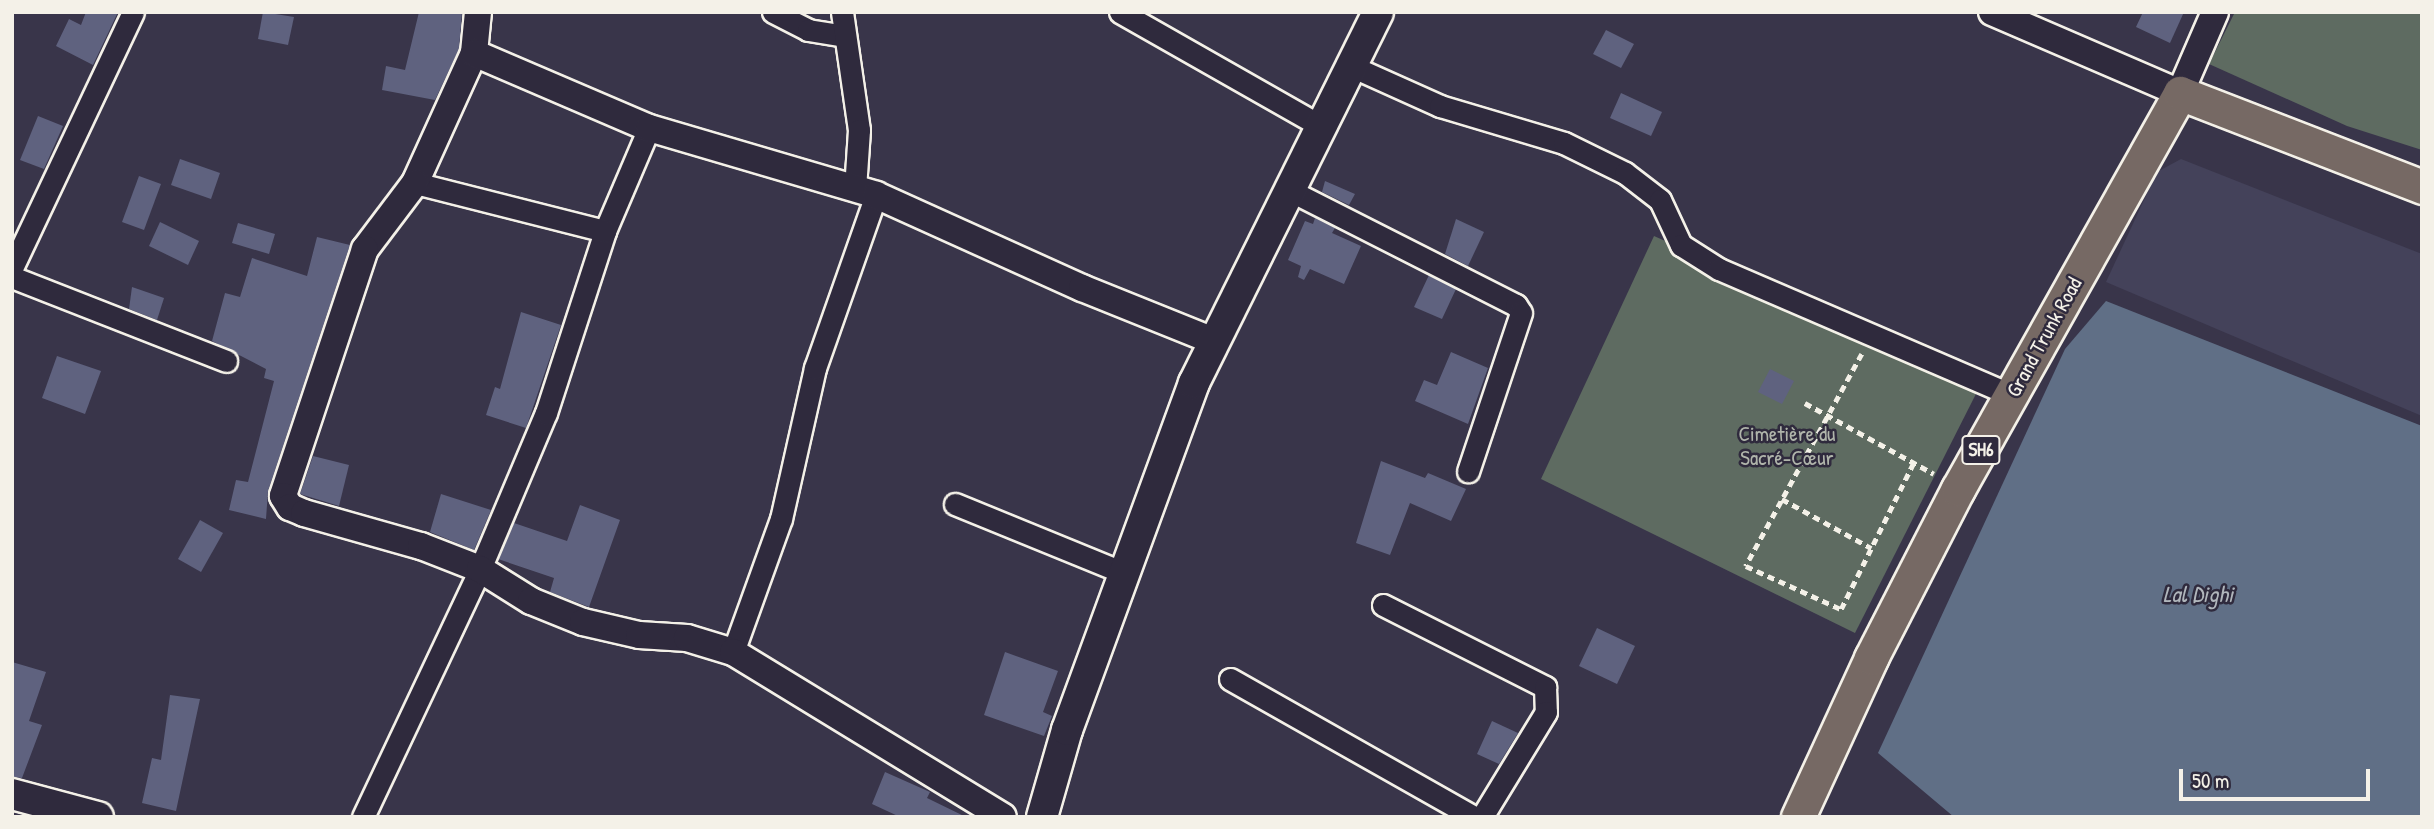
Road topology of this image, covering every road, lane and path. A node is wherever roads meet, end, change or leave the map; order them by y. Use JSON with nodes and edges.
{"nodes":[{"id":1,"x":133,"y":12,"type":"edge"},
{"id":2,"x":478,"y":12,"type":"edge"},
{"id":3,"x":773,"y":12,"type":"edge"},
{"id":4,"x":842,"y":12,"type":"edge"},
{"id":5,"x":1120,"y":12,"type":"edge"},
{"id":6,"x":1378,"y":12,"type":"edge"},
{"id":7,"x":1992,"y":12,"type":"edge"},
{"id":8,"x":2215,"y":12,"type":"edge"},
{"id":9,"x":845,"y":36,"type":"junction"},
{"id":10,"x":474,"y":54,"type":"junction"},
{"id":11,"x":1351,"y":66,"type":"junction"},
{"id":12,"x":2180,"y":93,"type":"junction"},
{"id":13,"x":1321,"y":126,"type":"junction"},
{"id":14,"x":649,"y":128,"type":"junction"},
{"id":15,"x":415,"y":183,"type":"junction"},
{"id":16,"x":2422,"y":187,"type":"edge"},
{"id":17,"x":1289,"y":190,"type":"junction"},
{"id":18,"x":866,"y":191,"type":"junction"},
{"id":19,"x":604,"y":231,"type":"junction"},
{"id":20,"x":12,"y":268,"type":"edge"},
{"id":21,"x":12,"y":276,"type":"edge"},
{"id":22,"x":1873,"y":335,"type":"junction"},
{"id":23,"x":1214,"y":341,"type":"junction"},
{"id":24,"x":226,"y":361,"type":"dead end"},
{"id":25,"x":2012,"y":395,"type":"junction"},
{"id":26,"x":1805,"y":403,"type":"dead end"},
{"id":27,"x":1826,"y":414,"type":"junction"},
{"id":28,"x":1914,"y":462,"type":"junction"},
{"id":29,"x":1468,"y":471,"type":"dead end"},
{"id":30,"x":1958,"y":489,"type":"junction"},
{"id":31,"x":1782,"y":499,"type":"junction"},
{"id":32,"x":955,"y":504,"type":"dead end"},
{"id":33,"x":1871,"y":548,"type":"junction"},
{"id":34,"x":480,"y":569,"type":"junction"},
{"id":35,"x":1124,"y":573,"type":"junction"},
{"id":36,"x":1383,"y":605,"type":"dead end"},
{"id":37,"x":733,"y":653,"type":"junction"},
{"id":38,"x":1230,"y":679,"type":"dead end"},
{"id":39,"x":12,"y":794,"type":"edge"},
{"id":40,"x":1442,"y":809,"type":"edge"},
{"id":41,"x":98,"y":817,"type":"edge"},
{"id":42,"x":363,"y":817,"type":"edge"},
{"id":43,"x":1003,"y":817,"type":"edge"},
{"id":44,"x":1042,"y":817,"type":"edge"},
{"id":45,"x":1474,"y":817,"type":"edge"},
{"id":46,"x":1482,"y":817,"type":"edge"},
{"id":47,"x":1798,"y":817,"type":"edge"}],
"edges":[{"from":1,"to":20,"type":"street"},
{"from":2,"to":10,"type":"street"},
{"from":3,"to":9,"type":"street"},
{"from":4,"to":9,"type":"street"},
{"from":5,"to":13,"type":"street"},
{"from":6,"to":11,"type":"main road"},
{"from":7,"to":12,"type":"street"},
{"from":8,"to":12,"type":"street"},
{"from":9,"to":18,"type":"street"},
{"from":10,"to":14,"type":"street"},
{"from":10,"to":15,"type":"street"},
{"from":11,"to":13,"type":"main road"},
{"from":11,"to":22,"type":"street"},
{"from":12,"to":16,"type":"main road"},
{"from":12,"to":25,"type":"main road","name":"Grand Trunk Road","number":"SH6"},
{"from":13,"to":17,"type":"main road"},
{"from":14,"to":18,"type":"street"},
{"from":14,"to":19,"type":"street"},
{"from":15,"to":19,"type":"street"},
{"from":15,"to":34,"type":"street"},
{"from":17,"to":23,"type":"main road"},
{"from":17,"to":29,"type":"street"},
{"from":18,"to":23,"type":"street"},
{"from":18,"to":37,"type":"street"},
{"from":19,"to":34,"type":"street"},
{"from":21,"to":24,"type":"street"},
{"from":22,"to":25,"type":"street"},
{"from":22,"to":27,"type":"path"},
{"from":23,"to":35,"type":"main road"},
{"from":25,"to":30,"type":"main road","name":"Grand Trunk Road","number":"SH6"},
{"from":26,"to":27,"type":"path"},
{"from":27,"to":28,"type":"path"},
{"from":27,"to":31,"type":"path"},
{"from":28,"to":30,"type":"path"},
{"from":28,"to":33,"type":"path"},
{"from":30,"to":47,"type":"main road","name":"Grand Trunk Road","number":"SH6"},
{"from":31,"to":33,"type":"path"},
{"from":31,"to":33,"type":"path"},
{"from":32,"to":35,"type":"street"},
{"from":34,"to":37,"type":"street"},
{"from":34,"to":42,"type":"street"},
{"from":35,"to":44,"type":"main road"},
{"from":36,"to":46,"type":"street"},
{"from":37,"to":43,"type":"street"},
{"from":38,"to":40,"type":"street"},
{"from":39,"to":41,"type":"main road"},
{"from":40,"to":45,"type":"street"}]}
